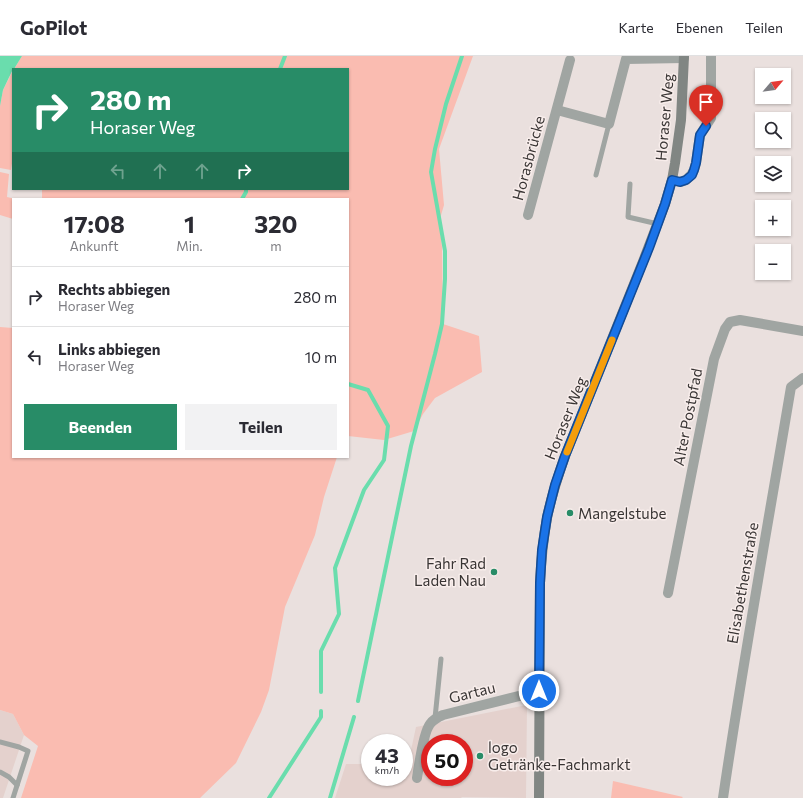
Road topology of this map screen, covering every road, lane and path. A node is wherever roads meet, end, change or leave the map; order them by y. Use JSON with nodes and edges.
{"nodes":[{"id":1,"x":711,"y":56,"type":"edge"},
{"id":2,"x":684,"y":57,"type":"edge"},
{"id":3,"x":570,"y":60,"type":"dead end"},
{"id":4,"x":557,"y":110,"type":"junction"},
{"id":5,"x":609,"y":124,"type":"junction"},
{"id":6,"x":596,"y":176,"type":"dead end"},
{"id":7,"x":672,"y":180,"type":"junction"},
{"id":8,"x":630,"y":184,"type":"dead end"},
{"id":9,"x":528,"y":215,"type":"dead end"},
{"id":10,"x":658,"y":224,"type":"junction"},
{"id":11,"x":803,"y":331,"type":"edge"},
{"id":12,"x":803,"y":378,"type":"edge"},
{"id":13,"x":668,"y":593,"type":"dead end"},
{"id":14,"x":441,"y":659,"type":"dead end"},
{"id":15,"x":539,"y":691,"type":"junction"},
{"id":16,"x":435,"y":719,"type":"junction"},
{"id":17,"x":0,"y":742,"type":"edge"},
{"id":18,"x":0,"y":772,"type":"edge"},
{"id":19,"x":417,"y":778,"type":"dead end"},
{"id":20,"x":17,"y":784,"type":"junction"},
{"id":21,"x":13,"y":798,"type":"edge"},
{"id":22,"x":538,"y":798,"type":"edge"},
{"id":23,"x":723,"y":798,"type":"edge"}],
"edges":[{"from":1,"to":7,"type":"street","name":"Horaser Weg"},
{"from":2,"to":5,"type":"street"},
{"from":2,"to":7,"type":"main road","name":"Horaser Weg"},
{"from":3,"to":4,"type":"street","name":"Horasbrücke"},
{"from":4,"to":5,"type":"street","name":"Horasbrücke"},
{"from":4,"to":9,"type":"street","name":"Horasbrücke"},
{"from":5,"to":6,"type":"lane"},
{"from":7,"to":10,"type":"main road","name":"Horaser Weg"},
{"from":8,"to":10,"type":"lane"},
{"from":10,"to":15,"type":"main road","name":"Horaser Weg"},
{"from":11,"to":13,"type":"street","name":"Alter Postpfad"},
{"from":12,"to":23,"type":"street","name":"Elisabethenstraße"},
{"from":14,"to":16,"type":"lane","name":"Gartau"},
{"from":15,"to":16,"type":"street","name":"Gartau"},
{"from":15,"to":22,"type":"main road","name":"Horaser Weg"},
{"from":16,"to":19,"type":"street","name":"Gartau"},
{"from":17,"to":20,"type":"lane"},
{"from":18,"to":20,"type":"lane"},
{"from":20,"to":21,"type":"lane"}]}
